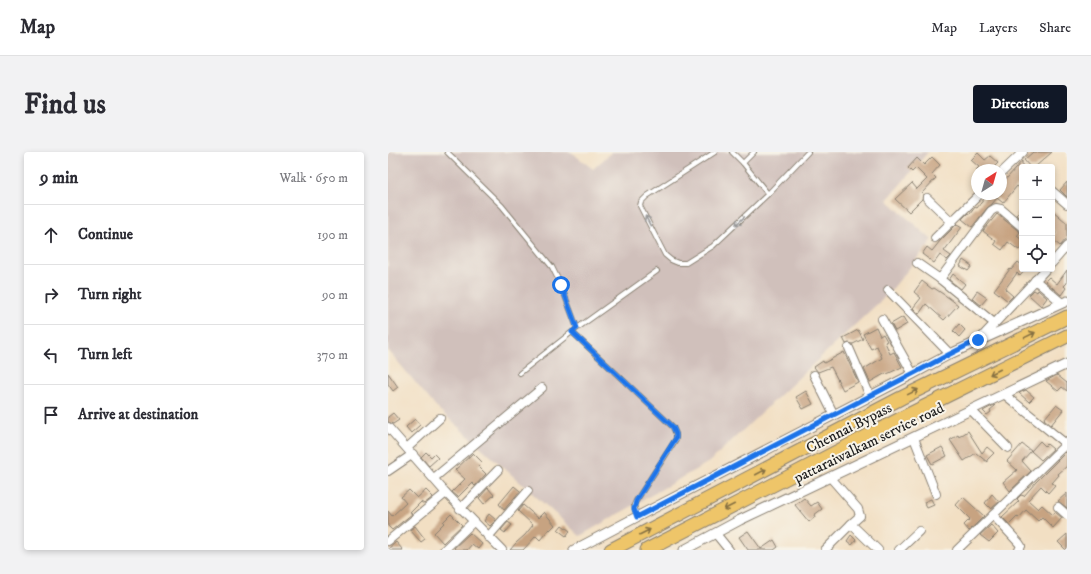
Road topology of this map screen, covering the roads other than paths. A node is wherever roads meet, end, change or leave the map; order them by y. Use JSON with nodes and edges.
{"nodes":[{"id":1,"x":447,"y":152,"type":"edge"},
{"id":2,"x":715,"y":152,"type":"edge"},
{"id":3,"x":732,"y":152,"type":"edge"},
{"id":4,"x":754,"y":152,"type":"edge"},
{"id":5,"x":808,"y":152,"type":"edge"},
{"id":6,"x":1023,"y":152,"type":"edge"},
{"id":7,"x":743,"y":163,"type":"junction"},
{"id":8,"x":1007,"y":167,"type":"edge"},
{"id":9,"x":768,"y":194,"type":"junction"},
{"id":10,"x":1055,"y":194,"type":"edge"},
{"id":11,"x":927,"y":198,"type":"dead end"},
{"id":12,"x":974,"y":200,"type":"edge"},
{"id":13,"x":1067,"y":204,"type":"edge"},
{"id":14,"x":952,"y":222,"type":"junction"},
{"id":15,"x":1019,"y":224,"type":"edge"},
{"id":16,"x":935,"y":238,"type":"dead end"},
{"id":17,"x":1067,"y":246,"type":"edge"},
{"id":18,"x":1055,"y":257,"type":"edge"},
{"id":19,"x":917,"y":263,"type":"dead end"},
{"id":20,"x":657,"y":271,"type":"dead end"},
{"id":21,"x":1043,"y":272,"type":"edge"},
{"id":22,"x":940,"y":280,"type":"junction"},
{"id":23,"x":1035,"y":280,"type":"junction"},
{"id":24,"x":888,"y":290,"type":"dead end"},
{"id":25,"x":1064,"y":302,"type":"edge"},
{"id":26,"x":1067,"y":318,"type":"edge"},
{"id":27,"x":882,"y":319,"type":"dead end"},
{"id":28,"x":994,"y":323,"type":"junction"},
{"id":29,"x":577,"y":328,"type":"junction"},
{"id":30,"x":572,"y":332,"type":"junction"},
{"id":31,"x":1067,"y":336,"type":"edge"},
{"id":32,"x":978,"y":340,"type":"junction"},
{"id":33,"x":849,"y":348,"type":"dead end"},
{"id":34,"x":950,"y":354,"type":"junction"},
{"id":35,"x":1066,"y":366,"type":"edge"},
{"id":36,"x":520,"y":373,"type":"dead end"},
{"id":37,"x":913,"y":374,"type":"junction"},
{"id":38,"x":814,"y":375,"type":"dead end"},
{"id":39,"x":542,"y":388,"type":"dead end"},
{"id":40,"x":1004,"y":394,"type":"junction"},
{"id":41,"x":870,"y":396,"type":"junction"},
{"id":42,"x":971,"y":410,"type":"junction"},
{"id":43,"x":834,"y":415,"type":"junction"},
{"id":44,"x":440,"y":418,"type":"dead end"},
{"id":45,"x":388,"y":427,"type":"edge"},
{"id":46,"x":914,"y":438,"type":"junction"},
{"id":47,"x":1066,"y":445,"type":"edge"},
{"id":48,"x":1008,"y":448,"type":"dead end"},
{"id":49,"x":410,"y":451,"type":"junction"},
{"id":50,"x":498,"y":470,"type":"dead end"},
{"id":51,"x":388,"y":471,"type":"edge"},
{"id":52,"x":434,"y":478,"type":"junction"},
{"id":53,"x":830,"y":478,"type":"junction"},
{"id":54,"x":528,"y":491,"type":"dead end"},
{"id":55,"x":446,"y":493,"type":"junction"},
{"id":56,"x":936,"y":494,"type":"dead end"},
{"id":57,"x":1058,"y":507,"type":"dead end"},
{"id":58,"x":460,"y":509,"type":"junction"},
{"id":59,"x":1067,"y":515,"type":"edge"},
{"id":60,"x":993,"y":516,"type":"junction"},
{"id":61,"x":637,"y":517,"type":"junction"},
{"id":62,"x":474,"y":522,"type":"junction"},
{"id":63,"x":851,"y":524,"type":"junction"},
{"id":64,"x":919,"y":531,"type":"dead end"},
{"id":65,"x":716,"y":534,"type":"junction"},
{"id":66,"x":488,"y":537,"type":"junction"},
{"id":67,"x":388,"y":541,"type":"edge"},
{"id":68,"x":444,"y":550,"type":"edge"},
{"id":69,"x":502,"y":550,"type":"edge"},
{"id":70,"x":574,"y":550,"type":"edge"},
{"id":71,"x":611,"y":550,"type":"edge"},
{"id":72,"x":647,"y":550,"type":"edge"},
{"id":73,"x":684,"y":550,"type":"edge"},
{"id":74,"x":729,"y":550,"type":"edge"},
{"id":75,"x":825,"y":550,"type":"edge"},
{"id":76,"x":878,"y":550,"type":"edge"},
{"id":77,"x":899,"y":550,"type":"edge"},
{"id":78,"x":957,"y":550,"type":"edge"},
{"id":79,"x":1019,"y":550,"type":"edge"}],
"edges":[{"from":1,"to":29,"type":"lane"},
{"from":9,"to":2,"type":"lane","one_way":true},
{"from":3,"to":7,"type":"lane"},
{"from":4,"to":7,"type":"lane"},
{"from":5,"to":9,"type":"lane"},
{"from":6,"to":8,"type":"street"},
{"from":7,"to":9,"type":"lane"},
{"from":10,"to":13,"type":"street"},
{"from":11,"to":14,"type":"street"},
{"from":12,"to":14,"type":"street"},
{"from":14,"to":16,"type":"street"},
{"from":15,"to":22,"type":"street"},
{"from":17,"to":18,"type":"street"},
{"from":19,"to":22,"type":"street"},
{"from":20,"to":29,"type":"lane"},
{"from":21,"to":23,"type":"street"},
{"from":22,"to":28,"type":"street"},
{"from":23,"to":25,"type":"street"},
{"from":23,"to":28,"type":"street"},
{"from":24,"to":34,"type":"street"},
{"from":25,"to":32,"type":"street"},
{"from":71,"to":26,"type":"highway","name":"Chennai Bypass","one_way":true},
{"from":27,"to":37,"type":"street"},
{"from":28,"to":32,"type":"street"},
{"from":29,"to":30,"type":"lane"},
{"from":30,"to":36,"type":"lane"},
{"from":30,"to":61,"type":"lane"},
{"from":31,"to":72,"type":"highway","name":"Chennai Bypass","one_way":true},
{"from":32,"to":34,"type":"street"},
{"from":33,"to":41,"type":"street"},
{"from":34,"to":37,"type":"street"},
{"from":35,"to":40,"type":"street","name":"pattaraiwalkam service road"},
{"from":37,"to":41,"type":"street"},
{"from":38,"to":43,"type":"street"},
{"from":39,"to":52,"type":"street"},
{"from":40,"to":42,"type":"street","name":"pattaraiwalkam service road"},
{"from":40,"to":47,"type":"street"},
{"from":41,"to":43,"type":"street"},
{"from":42,"to":46,"type":"street","name":"pattaraiwalkam service road"},
{"from":42,"to":48,"type":"street"},
{"from":43,"to":61,"type":"street"},
{"from":44,"to":49,"type":"street"},
{"from":45,"to":49,"type":"street"},
{"from":46,"to":53,"type":"street","name":"pattaraiwalkam service road"},
{"from":46,"to":56,"type":"street"},
{"from":47,"to":60,"type":"street"},
{"from":49,"to":51,"type":"street"},
{"from":49,"to":52,"type":"street"},
{"from":50,"to":58,"type":"street"},
{"from":52,"to":55,"type":"street"},
{"from":53,"to":63,"type":"street"},
{"from":53,"to":65,"type":"street","name":"pattaraiwalkam service road"},
{"from":54,"to":66,"type":"street"},
{"from":55,"to":58,"type":"street"},
{"from":55,"to":67,"type":"street"},
{"from":57,"to":59,"type":"street"},
{"from":58,"to":62,"type":"street"},
{"from":60,"to":78,"type":"street"},
{"from":60,"to":79,"type":"street"},
{"from":61,"to":70,"type":"street"},
{"from":62,"to":66,"type":"street"},
{"from":62,"to":68,"type":"street"},
{"from":63,"to":75,"type":"street"},
{"from":63,"to":76,"type":"street"},
{"from":64,"to":77,"type":"street"},
{"from":65,"to":73,"type":"street","name":"pattaraiwalkam service road"},
{"from":65,"to":74,"type":"street"},
{"from":66,"to":69,"type":"street"}]}
